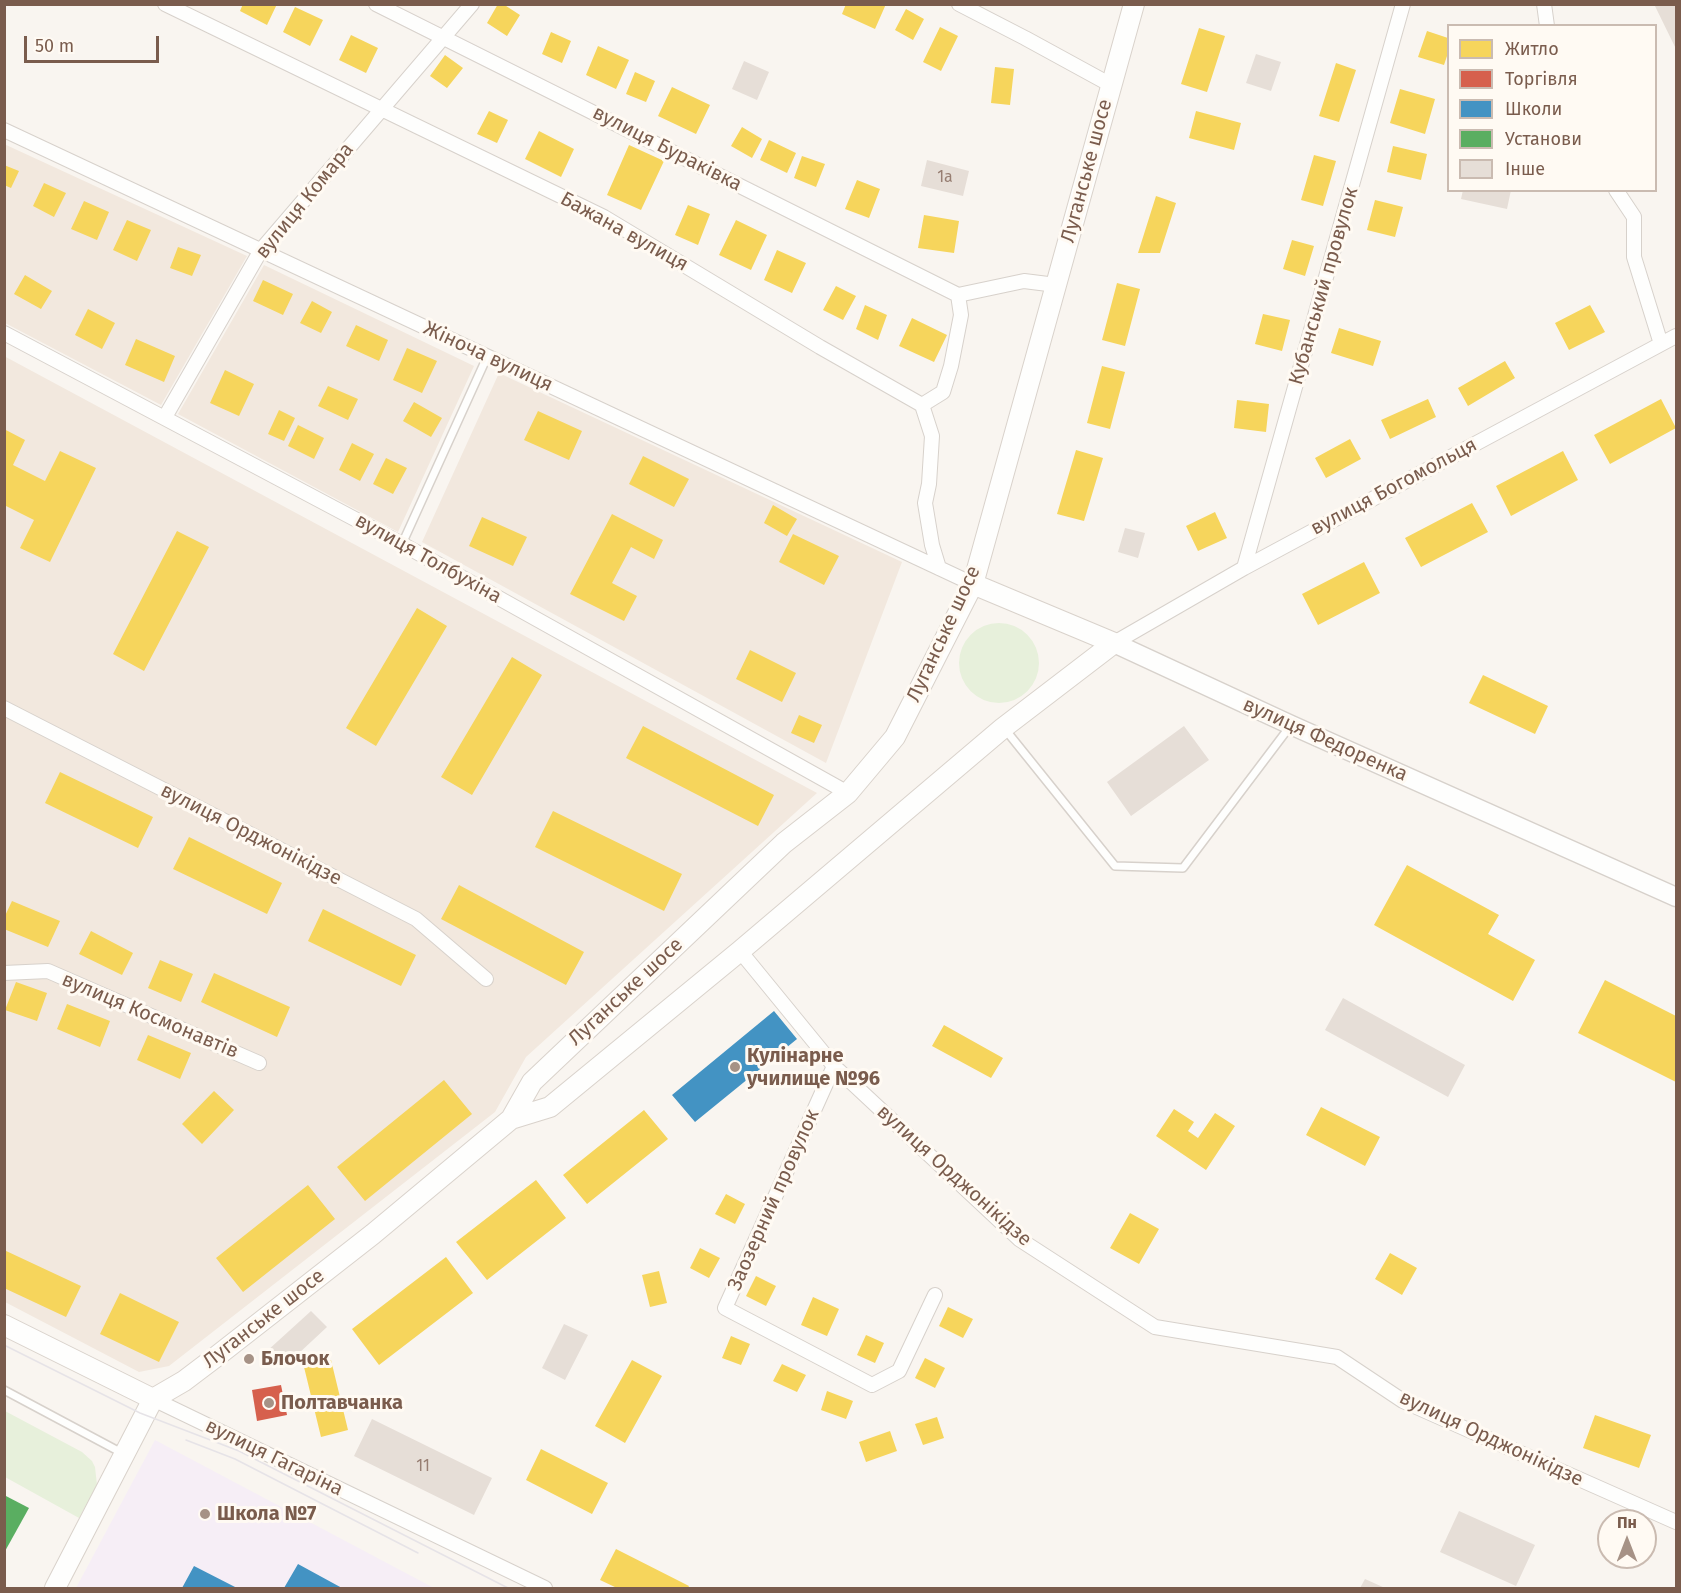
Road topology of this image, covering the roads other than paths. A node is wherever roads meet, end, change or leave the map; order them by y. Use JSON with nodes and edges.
{"nodes":[{"id":1,"x":165,"y":4,"type":"edge"},
{"id":2,"x":376,"y":4,"type":"edge"},
{"id":3,"x":472,"y":4,"type":"edge"},
{"id":4,"x":959,"y":4,"type":"edge"},
{"id":5,"x":1134,"y":4,"type":"edge"},
{"id":6,"x":1403,"y":4,"type":"edge"},
{"id":7,"x":1544,"y":4,"type":"edge"},
{"id":8,"x":1547,"y":24,"type":"edge"},
{"id":9,"x":443,"y":37,"type":"junction"},
{"id":10,"x":1111,"y":85,"type":"junction"},
{"id":11,"x":381,"y":108,"type":"junction"},
{"id":12,"x":4,"y":130,"type":"edge"},
{"id":13,"x":1617,"y":192,"type":"edge"},
{"id":14,"x":261,"y":250,"type":"junction"},
{"id":15,"x":1056,"y":285,"type":"junction"},
{"id":16,"x":958,"y":295,"type":"junction"},
{"id":17,"x":4,"y":333,"type":"edge"},
{"id":18,"x":1677,"y":336,"type":"edge"},
{"id":19,"x":1661,"y":344,"type":"junction"},
{"id":20,"x":487,"y":357,"type":"junction"},
{"id":21,"x":922,"y":405,"type":"junction"},
{"id":22,"x":165,"y":417,"type":"junction"},
{"id":23,"x":402,"y":544,"type":"junction"},
{"id":24,"x":939,"y":568,"type":"junction"},
{"id":25,"x":1244,"y":568,"type":"junction"},
{"id":26,"x":973,"y":584,"type":"junction"},
{"id":27,"x":1114,"y":643,"type":"junction"},
{"id":28,"x":4,"y":708,"type":"edge"},
{"id":29,"x":1291,"y":725,"type":"junction"},
{"id":30,"x":1003,"y":728,"type":"junction"},
{"id":31,"x":848,"y":793,"type":"junction"},
{"id":32,"x":1677,"y":897,"type":"edge"},
{"id":33,"x":740,"y":951,"type":"junction"},
{"id":34,"x":4,"y":973,"type":"edge"},
{"id":35,"x":486,"y":979,"type":"dead end"},
{"id":36,"x":259,"y":1063,"type":"dead end"},
{"id":37,"x":834,"y":1066,"type":"junction"},
{"id":38,"x":512,"y":1119,"type":"junction"},
{"id":39,"x":935,"y":1295,"type":"dead end"},
{"id":40,"x":4,"y":1325,"type":"edge"},
{"id":41,"x":4,"y":1390,"type":"edge"},
{"id":42,"x":153,"y":1399,"type":"junction"},
{"id":43,"x":124,"y":1454,"type":"junction"},
{"id":44,"x":1677,"y":1522,"type":"edge"},
{"id":45,"x":55,"y":1588,"type":"edge"},
{"id":46,"x":545,"y":1588,"type":"edge"}],
"edges":[{"from":1,"to":11,"type":"street","name":"Бажана вулиця"},
{"from":2,"to":9,"type":"street","name":"вулиця Бураківка"},
{"from":3,"to":9,"type":"street","name":"вулиця Комара"},
{"from":4,"to":10,"type":"street"},
{"from":5,"to":10,"type":"main road","name":"Луганське шосе"},
{"from":6,"to":25,"type":"street","name":"Кубанський провулок"},
{"from":7,"to":8,"type":"street"},
{"from":9,"to":11,"type":"street","name":"вулиця Комара"},
{"from":9,"to":16,"type":"street","name":"вулиця Бураківка"},
{"from":10,"to":15,"type":"main road","name":"Луганське шосе"},
{"from":11,"to":14,"type":"street","name":"вулиця Комара"},
{"from":11,"to":21,"type":"street","name":"Бажана вулиця"},
{"from":12,"to":14,"type":"street","name":"Жіноча вулиця"},
{"from":13,"to":19,"type":"street"},
{"from":14,"to":20,"type":"street","name":"Жіноча вулиця"},
{"from":14,"to":22,"type":"street","name":"вулиця Комара"},
{"from":15,"to":16,"type":"street"},
{"from":15,"to":26,"type":"main road","name":"Луганське шосе"},
{"from":16,"to":21,"type":"street"},
{"from":17,"to":22,"type":"street","name":"вулиця Толбухіна"},
{"from":18,"to":19,"type":"street","name":"вулиця Богомольця"},
{"from":19,"to":25,"type":"street","name":"вулиця Богомольця"},
{"from":20,"to":23,"type":"lane"},
{"from":20,"to":24,"type":"street","name":"Жіноча вулиця"},
{"from":21,"to":24,"type":"street"},
{"from":22,"to":23,"type":"street","name":"вулиця Толбухіна"},
{"from":23,"to":31,"type":"street","name":"вулиця Толбухіна"},
{"from":24,"to":26,"type":"street","name":"Жіноча вулиця"},
{"from":25,"to":27,"type":"street","name":"вулиця Богомольця"},
{"from":26,"to":27,"type":"main road","name":"вулиця Федоренка"},
{"from":26,"to":31,"type":"main road","name":"Луганське шосе"},
{"from":27,"to":29,"type":"street","name":"вулиця Федоренка"},
{"from":27,"to":30,"type":"main road","name":"Луганське шосе"},
{"from":28,"to":35,"type":"street","name":"вулиця Орджонікідзе"},
{"from":29,"to":30,"type":"lane"},
{"from":29,"to":32,"type":"street","name":"вулиця Федоренка"},
{"from":30,"to":33,"type":"main road","name":"Луганське шосе"},
{"from":31,"to":38,"type":"main road","name":"Луганське шосе"},
{"from":33,"to":37,"type":"street","name":"вулиця Орджонікідзе"},
{"from":33,"to":38,"type":"main road","name":"Луганське шосе"},
{"from":34,"to":36,"type":"street","name":"вулиця Космонавтів"},
{"from":37,"to":39,"type":"street","name":"Заозерний провулок"},
{"from":37,"to":44,"type":"street","name":"вулиця Орджонікідзе"},
{"from":38,"to":42,"type":"main road","name":"Луганське шосе"},
{"from":40,"to":42,"type":"main road","name":"вулиця Гагаріна"},
{"from":41,"to":43,"type":"lane"},
{"from":42,"to":43,"type":"main road"},
{"from":42,"to":46,"type":"street","name":"вулиця Гагаріна"},
{"from":43,"to":45,"type":"main road"}]}
